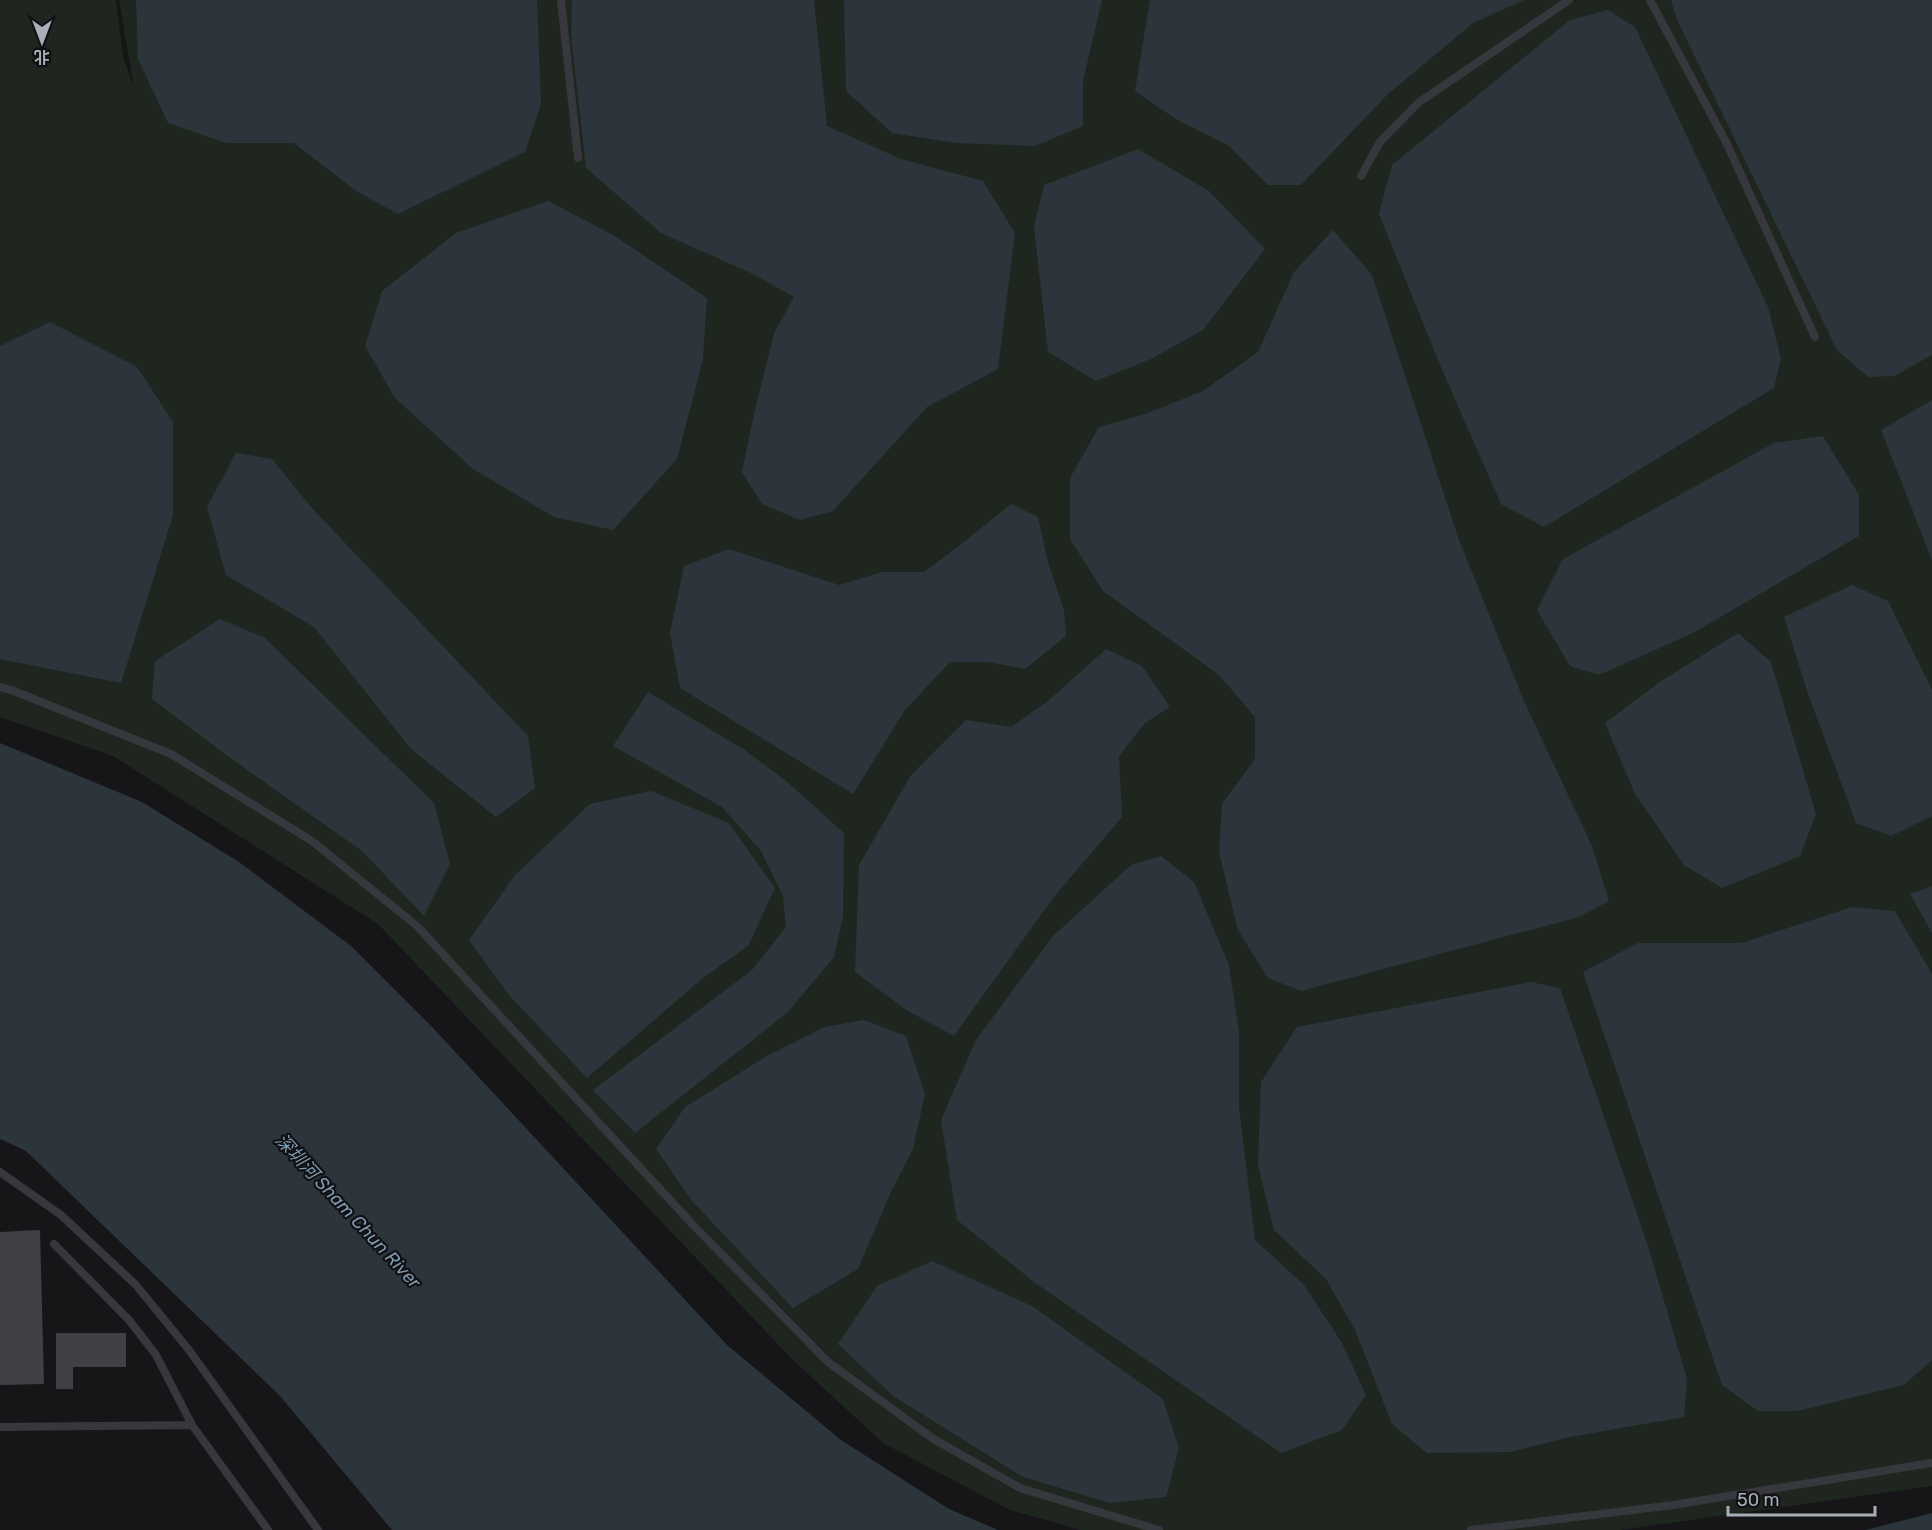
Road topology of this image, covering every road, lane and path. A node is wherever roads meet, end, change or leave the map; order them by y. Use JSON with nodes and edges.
{"nodes":[{"id":1,"x":561,"y":0,"type":"edge"},
{"id":2,"x":1569,"y":0,"type":"edge"},
{"id":3,"x":1650,"y":0,"type":"edge"},
{"id":4,"x":578,"y":158,"type":"dead end"},
{"id":5,"x":1361,"y":176,"type":"dead end"},
{"id":6,"x":1815,"y":337,"type":"dead end"},
{"id":7,"x":0,"y":687,"type":"edge"},
{"id":8,"x":0,"y":1172,"type":"edge"},
{"id":9,"x":54,"y":1244,"type":"dead end"},
{"id":10,"x":192,"y":1425,"type":"junction"},
{"id":11,"x":0,"y":1427,"type":"edge"},
{"id":12,"x":1932,"y":1462,"type":"edge"},
{"id":13,"x":268,"y":1530,"type":"edge"},
{"id":14,"x":318,"y":1530,"type":"edge"},
{"id":15,"x":1159,"y":1530,"type":"edge"},
{"id":16,"x":1472,"y":1530,"type":"edge"}],
"edges":[{"from":1,"to":4,"type":"lane"},
{"from":2,"to":5,"type":"lane"},
{"from":3,"to":6,"type":"lane"},
{"from":7,"to":15,"type":"lane"},
{"from":8,"to":14,"type":"lane"},
{"from":9,"to":10,"type":"lane"},
{"from":10,"to":11,"type":"lane"},
{"from":10,"to":13,"type":"lane"},
{"from":12,"to":16,"type":"lane"}]}
